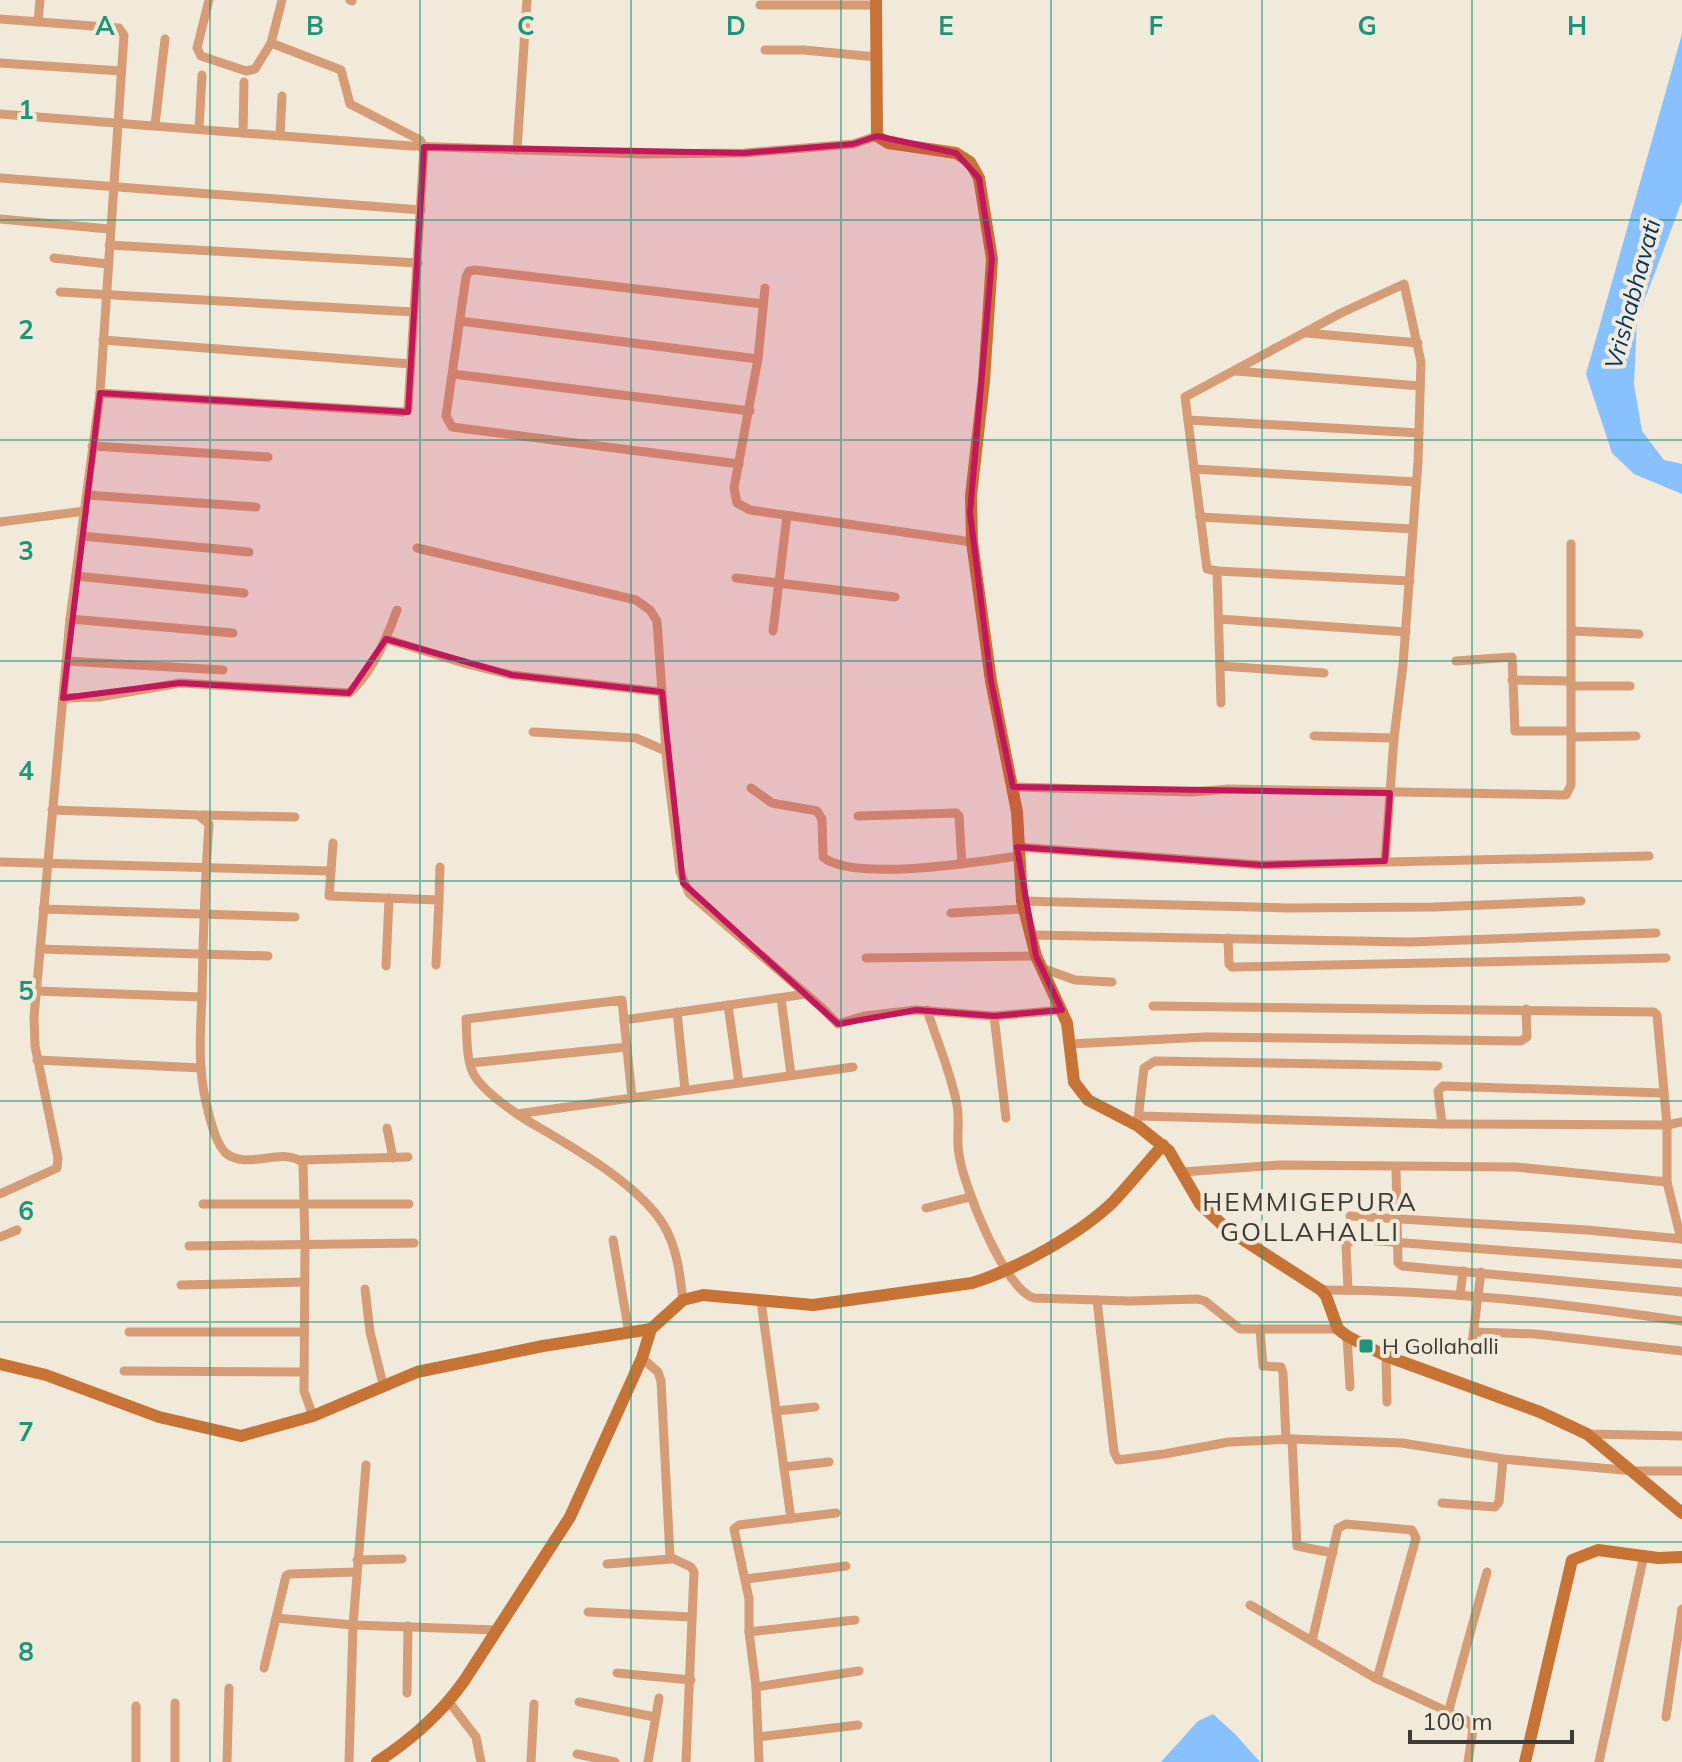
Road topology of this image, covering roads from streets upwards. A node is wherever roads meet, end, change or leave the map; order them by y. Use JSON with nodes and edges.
{"nodes":[{"id":1,"x":40,"y":0,"type":"edge"},
{"id":2,"x":209,"y":0,"type":"edge"},
{"id":3,"x":282,"y":0,"type":"edge"},
{"id":4,"x":527,"y":0,"type":"edge"},
{"id":5,"x":876,"y":3,"type":"edge"},
{"id":6,"x":760,"y":5,"type":"dead end"},
{"id":7,"x":0,"y":19,"type":"edge"},
{"id":8,"x":38,"y":22,"type":"junction"},
{"id":9,"x":165,"y":39,"type":"dead end"},
{"id":10,"x":271,"y":43,"type":"junction"},
{"id":11,"x":765,"y":50,"type":"dead end"},
{"id":12,"x":876,"y":57,"type":"junction"},
{"id":13,"x":0,"y":63,"type":"edge"},
{"id":14,"x":121,"y":71,"type":"junction"},
{"id":15,"x":202,"y":75,"type":"dead end"},
{"id":16,"x":244,"y":82,"type":"dead end"},
{"id":17,"x":282,"y":96,"type":"dead end"},
{"id":18,"x":0,"y":114,"type":"edge"},
{"id":19,"x":117,"y":122,"type":"junction"},
{"id":20,"x":155,"y":125,"type":"junction"},
{"id":21,"x":199,"y":129,"type":"junction"},
{"id":22,"x":243,"y":133,"type":"junction"},
{"id":23,"x":280,"y":136,"type":"junction"},
{"id":24,"x":877,"y":136,"type":"junction"},
{"id":25,"x":424,"y":147,"type":"junction"},
{"id":26,"x":517,"y":150,"type":"junction"},
{"id":27,"x":0,"y":178,"type":"edge"},
{"id":28,"x":113,"y":187,"type":"junction"},
{"id":29,"x":421,"y":210,"type":"junction"},
{"id":30,"x":0,"y":219,"type":"edge"},
{"id":31,"x":109,"y":229,"type":"junction"},
{"id":32,"x":109,"y":245,"type":"junction"},
{"id":33,"x":54,"y":258,"type":"dead end"},
{"id":34,"x":418,"y":263,"type":"junction"},
{"id":35,"x":108,"y":264,"type":"junction"},
{"id":36,"x":765,"y":288,"type":"dead end"},
{"id":37,"x":60,"y":292,"type":"dead end"},
{"id":38,"x":107,"y":296,"type":"junction"},
{"id":39,"x":763,"y":304,"type":"junction"},
{"id":40,"x":414,"y":312,"type":"junction"},
{"id":41,"x":460,"y":321,"type":"junction"},
{"id":42,"x":1304,"y":333,"type":"junction"},
{"id":43,"x":103,"y":340,"type":"junction"},
{"id":44,"x":1418,"y":343,"type":"junction"},
{"id":45,"x":758,"y":359,"type":"junction"},
{"id":46,"x":411,"y":364,"type":"junction"},
{"id":47,"x":1233,"y":371,"type":"junction"},
{"id":48,"x":453,"y":374,"type":"junction"},
{"id":49,"x":1420,"y":386,"type":"junction"},
{"id":50,"x":100,"y":393,"type":"junction"},
{"id":51,"x":750,"y":411,"type":"junction"},
{"id":52,"x":1188,"y":420,"type":"junction"},
{"id":53,"x":1419,"y":433,"type":"junction"},
{"id":54,"x":92,"y":446,"type":"junction"},
{"id":55,"x":268,"y":457,"type":"dead end"},
{"id":56,"x":739,"y":464,"type":"junction"},
{"id":57,"x":1194,"y":469,"type":"junction"},
{"id":58,"x":1416,"y":482,"type":"junction"},
{"id":59,"x":87,"y":495,"type":"junction"},
{"id":60,"x":256,"y":507,"type":"dead end"},
{"id":61,"x":85,"y":511,"type":"junction"},
{"id":62,"x":787,"y":516,"type":"junction"},
{"id":63,"x":1200,"y":517,"type":"junction"},
{"id":64,"x":0,"y":522,"type":"edge"},
{"id":65,"x":1413,"y":529,"type":"junction"},
{"id":66,"x":82,"y":536,"type":"junction"},
{"id":67,"x":972,"y":542,"type":"junction"},
{"id":68,"x":1571,"y":544,"type":"dead end"},
{"id":69,"x":417,"y":548,"type":"dead end"},
{"id":70,"x":249,"y":552,"type":"dead end"},
{"id":71,"x":1217,"y":571,"type":"junction"},
{"id":72,"x":76,"y":576,"type":"junction"},
{"id":73,"x":736,"y":578,"type":"dead end"},
{"id":74,"x":1410,"y":581,"type":"junction"},
{"id":75,"x":779,"y":582,"type":"junction"},
{"id":76,"x":244,"y":593,"type":"dead end"},
{"id":77,"x":895,"y":597,"type":"dead end"},
{"id":78,"x":397,"y":610,"type":"dead end"},
{"id":79,"x":70,"y":619,"type":"junction"},
{"id":80,"x":1219,"y":619,"type":"junction"},
{"id":81,"x":773,"y":631,"type":"dead end"},
{"id":82,"x":1571,"y":631,"type":"junction"},
{"id":83,"x":1406,"y":632,"type":"junction"},
{"id":84,"x":233,"y":633,"type":"dead end"},
{"id":85,"x":1639,"y":634,"type":"dead end"},
{"id":86,"x":386,"y":639,"type":"junction"},
{"id":87,"x":66,"y":661,"type":"junction"},
{"id":88,"x":1456,"y":661,"type":"dead end"},
{"id":89,"x":1220,"y":666,"type":"junction"},
{"id":90,"x":223,"y":670,"type":"dead end"},
{"id":91,"x":1324,"y":673,"type":"dead end"},
{"id":92,"x":1512,"y":680,"type":"junction"},
{"id":93,"x":1571,"y":684,"type":"junction"},
{"id":94,"x":1630,"y":686,"type":"dead end"},
{"id":95,"x":662,"y":692,"type":"junction"},
{"id":96,"x":63,"y":698,"type":"junction"},
{"id":97,"x":1221,"y":703,"type":"dead end"},
{"id":98,"x":533,"y":732,"type":"dead end"},
{"id":99,"x":1571,"y":734,"type":"junction"},
{"id":100,"x":1314,"y":736,"type":"dead end"},
{"id":101,"x":1636,"y":736,"type":"dead end"},
{"id":102,"x":1394,"y":738,"type":"junction"},
{"id":103,"x":666,"y":751,"type":"junction"},
{"id":104,"x":1013,"y":787,"type":"junction"},
{"id":105,"x":751,"y":788,"type":"dead end"},
{"id":106,"x":1390,"y":793,"type":"junction"},
{"id":107,"x":52,"y":810,"type":"junction"},
{"id":108,"x":198,"y":815,"type":"junction"},
{"id":109,"x":858,"y":816,"type":"dead end"},
{"id":110,"x":295,"y":817,"type":"dead end"},
{"id":111,"x":333,"y":843,"type":"dead end"},
{"id":112,"x":1018,"y":852,"type":"junction"},
{"id":113,"x":1649,"y":856,"type":"dead end"},
{"id":114,"x":1385,"y":861,"type":"junction"},
{"id":115,"x":0,"y":862,"type":"edge"},
{"id":116,"x":48,"y":864,"type":"junction"},
{"id":117,"x":962,"y":864,"type":"junction"},
{"id":118,"x":440,"y":867,"type":"dead end"},
{"id":119,"x":206,"y":870,"type":"junction"},
{"id":120,"x":331,"y":871,"type":"junction"},
{"id":121,"x":389,"y":898,"type":"junction"},
{"id":122,"x":439,"y":900,"type":"junction"},
{"id":123,"x":1581,"y":901,"type":"dead end"},
{"id":124,"x":1023,"y":905,"type":"junction"},
{"id":125,"x":43,"y":909,"type":"junction"},
{"id":126,"x":951,"y":913,"type":"dead end"},
{"id":127,"x":203,"y":915,"type":"junction"},
{"id":128,"x":295,"y":917,"type":"dead end"},
{"id":129,"x":1656,"y":933,"type":"dead end"},
{"id":130,"x":1031,"y":935,"type":"junction"},
{"id":131,"x":1228,"y":938,"type":"junction"},
{"id":132,"x":40,"y":949,"type":"junction"},
{"id":133,"x":203,"y":954,"type":"junction"},
{"id":134,"x":268,"y":956,"type":"dead end"},
{"id":135,"x":866,"y":958,"type":"dead end"},
{"id":136,"x":1666,"y":958,"type":"dead end"},
{"id":137,"x":1039,"y":962,"type":"junction"},
{"id":138,"x":436,"y":965,"type":"dead end"},
{"id":139,"x":386,"y":966,"type":"dead end"},
{"id":140,"x":1112,"y":982,"type":"dead end"},
{"id":141,"x":36,"y":991,"type":"junction"},
{"id":142,"x":806,"y":994,"type":"junction"},
{"id":143,"x":202,"y":997,"type":"junction"},
{"id":144,"x":781,"y":998,"type":"junction"},
{"id":145,"x":728,"y":1005,"type":"junction"},
{"id":146,"x":1153,"y":1006,"type":"dead end"},
{"id":147,"x":1526,"y":1009,"type":"junction"},
{"id":148,"x":927,"y":1010,"type":"junction"},
{"id":149,"x":1062,"y":1010,"type":"junction"},
{"id":150,"x":677,"y":1012,"type":"junction"},
{"id":151,"x":994,"y":1016,"type":"junction"},
{"id":152,"x":624,"y":1020,"type":"junction"},
{"id":153,"x":1070,"y":1044,"type":"junction"},
{"id":154,"x":627,"y":1047,"type":"junction"},
{"id":155,"x":37,"y":1060,"type":"junction"},
{"id":156,"x":470,"y":1063,"type":"junction"},
{"id":157,"x":1438,"y":1066,"type":"dead end"},
{"id":158,"x":853,"y":1067,"type":"dead end"},
{"id":159,"x":201,"y":1068,"type":"junction"},
{"id":160,"x":791,"y":1075,"type":"junction"},
{"id":161,"x":739,"y":1083,"type":"junction"},
{"id":162,"x":685,"y":1090,"type":"junction"},
{"id":163,"x":1663,"y":1093,"type":"junction"},
{"id":164,"x":632,"y":1098,"type":"junction"},
{"id":165,"x":517,"y":1114,"type":"junction"},
{"id":166,"x":1006,"y":1118,"type":"dead end"},
{"id":167,"x":1138,"y":1121,"type":"junction"},
{"id":168,"x":1682,"y":1122,"type":"edge"},
{"id":169,"x":1442,"y":1124,"type":"junction"},
{"id":170,"x":1667,"y":1125,"type":"junction"},
{"id":171,"x":387,"y":1128,"type":"dead end"},
{"id":172,"x":1163,"y":1145,"type":"junction"},
{"id":173,"x":408,"y":1157,"type":"dead end"},
{"id":174,"x":393,"y":1158,"type":"junction"},
{"id":175,"x":301,"y":1160,"type":"junction"},
{"id":176,"x":1396,"y":1167,"type":"junction"},
{"id":177,"x":1182,"y":1172,"type":"junction"},
{"id":178,"x":1667,"y":1182,"type":"junction"},
{"id":179,"x":0,"y":1191,"type":"edge"},
{"id":180,"x":970,"y":1197,"type":"junction"},
{"id":181,"x":203,"y":1204,"type":"dead end"},
{"id":182,"x":409,"y":1204,"type":"dead end"},
{"id":183,"x":305,"y":1205,"type":"junction"},
{"id":184,"x":926,"y":1208,"type":"dead end"},
{"id":185,"x":1350,"y":1216,"type":"dead end"},
{"id":186,"x":1396,"y":1218,"type":"junction"},
{"id":187,"x":17,"y":1230,"type":"dead end"},
{"id":188,"x":0,"y":1237,"type":"edge"},
{"id":189,"x":1681,"y":1239,"type":"edge"},
{"id":190,"x":613,"y":1240,"type":"dead end"},
{"id":191,"x":414,"y":1243,"type":"dead end"},
{"id":192,"x":1396,"y":1243,"type":"junction"},
{"id":193,"x":305,"y":1245,"type":"junction"},
{"id":194,"x":189,"y":1246,"type":"dead end"},
{"id":195,"x":1682,"y":1264,"type":"edge"},
{"id":196,"x":1007,"y":1271,"type":"junction"},
{"id":197,"x":1463,"y":1271,"type":"junction"},
{"id":198,"x":1481,"y":1272,"type":"junction"},
{"id":199,"x":305,"y":1282,"type":"junction"},
{"id":200,"x":181,"y":1285,"type":"dead end"},
{"id":201,"x":365,"y":1289,"type":"dead end"},
{"id":202,"x":1321,"y":1290,"type":"junction"},
{"id":203,"x":1348,"y":1290,"type":"junction"},
{"id":204,"x":1682,"y":1292,"type":"edge"},
{"id":205,"x":1460,"y":1295,"type":"junction"},
{"id":206,"x":1478,"y":1297,"type":"junction"},
{"id":207,"x":683,"y":1300,"type":"junction"},
{"id":208,"x":1097,"y":1300,"type":"junction"},
{"id":209,"x":761,"y":1301,"type":"junction"},
{"id":210,"x":1682,"y":1321,"type":"edge"},
{"id":211,"x":651,"y":1329,"type":"junction"},
{"id":212,"x":1260,"y":1329,"type":"junction"},
{"id":213,"x":129,"y":1332,"type":"dead end"},
{"id":214,"x":304,"y":1332,"type":"junction"},
{"id":215,"x":1342,"y":1332,"type":"junction"},
{"id":216,"x":1474,"y":1332,"type":"junction"},
{"id":217,"x":629,"y":1333,"type":"junction"},
{"id":218,"x":1471,"y":1351,"type":"dead end"},
{"id":219,"x":1682,"y":1351,"type":"edge"},
{"id":220,"x":1386,"y":1356,"type":"junction"},
{"id":221,"x":642,"y":1358,"type":"junction"},
{"id":222,"x":0,"y":1364,"type":"edge"},
{"id":223,"x":124,"y":1371,"type":"dead end"},
{"id":224,"x":304,"y":1372,"type":"junction"},
{"id":225,"x":383,"y":1384,"type":"junction"},
{"id":226,"x":1350,"y":1387,"type":"dead end"},
{"id":227,"x":1387,"y":1402,"type":"dead end"},
{"id":228,"x":815,"y":1407,"type":"dead end"},
{"id":229,"x":776,"y":1411,"type":"junction"},
{"id":230,"x":313,"y":1416,"type":"junction"},
{"id":231,"x":1587,"y":1434,"type":"junction"},
{"id":232,"x":1682,"y":1436,"type":"edge"},
{"id":233,"x":1289,"y":1440,"type":"junction"},
{"id":234,"x":1503,"y":1459,"type":"junction"},
{"id":235,"x":829,"y":1462,"type":"dead end"},
{"id":236,"x":366,"y":1465,"type":"dead end"},
{"id":237,"x":784,"y":1467,"type":"junction"},
{"id":238,"x":1634,"y":1471,"type":"junction"},
{"id":239,"x":1682,"y":1471,"type":"edge"},
{"id":240,"x":1442,"y":1503,"type":"dead end"},
{"id":241,"x":836,"y":1513,"type":"dead end"},
{"id":242,"x":1682,"y":1513,"type":"edge"},
{"id":243,"x":791,"y":1519,"type":"junction"},
{"id":244,"x":1333,"y":1553,"type":"junction"},
{"id":245,"x":1644,"y":1555,"type":"junction"},
{"id":246,"x":1682,"y":1557,"type":"edge"},
{"id":247,"x":402,"y":1559,"type":"dead end"},
{"id":248,"x":671,"y":1559,"type":"junction"},
{"id":249,"x":357,"y":1560,"type":"junction"},
{"id":250,"x":607,"y":1564,"type":"dead end"},
{"id":251,"x":846,"y":1566,"type":"dead end"},
{"id":252,"x":357,"y":1572,"type":"junction"},
{"id":253,"x":1487,"y":1572,"type":"dead end"},
{"id":254,"x":746,"y":1579,"type":"junction"},
{"id":255,"x":1250,"y":1605,"type":"dead end"},
{"id":256,"x":1682,"y":1609,"type":"edge"},
{"id":257,"x":588,"y":1612,"type":"dead end"},
{"id":258,"x":692,"y":1617,"type":"junction"},
{"id":259,"x":276,"y":1618,"type":"junction"},
{"id":260,"x":855,"y":1620,"type":"dead end"},
{"id":261,"x":353,"y":1625,"type":"junction"},
{"id":262,"x":408,"y":1626,"type":"junction"},
{"id":263,"x":497,"y":1630,"type":"junction"},
{"id":264,"x":749,"y":1632,"type":"junction"},
{"id":265,"x":1312,"y":1641,"type":"junction"},
{"id":266,"x":264,"y":1668,"type":"dead end"},
{"id":267,"x":859,"y":1671,"type":"dead end"},
{"id":268,"x":617,"y":1673,"type":"dead end"},
{"id":269,"x":1377,"y":1679,"type":"junction"},
{"id":270,"x":691,"y":1680,"type":"junction"},
{"id":271,"x":756,"y":1687,"type":"junction"},
{"id":272,"x":229,"y":1688,"type":"dead end"},
{"id":273,"x":407,"y":1693,"type":"dead end"},
{"id":274,"x":659,"y":1698,"type":"dead end"},
{"id":275,"x":449,"y":1702,"type":"junction"},
{"id":276,"x":579,"y":1702,"type":"dead end"},
{"id":277,"x":175,"y":1703,"type":"dead end"},
{"id":278,"x":534,"y":1704,"type":"dead end"},
{"id":279,"x":136,"y":1706,"type":"dead end"},
{"id":280,"x":1448,"y":1713,"type":"junction"},
{"id":281,"x":655,"y":1717,"type":"junction"},
{"id":282,"x":1666,"y":1717,"type":"dead end"},
{"id":283,"x":858,"y":1725,"type":"dead end"},
{"id":284,"x":758,"y":1737,"type":"junction"},
{"id":285,"x":577,"y":1754,"type":"dead end"},
{"id":286,"x":136,"y":1762,"type":"edge"},
{"id":287,"x":175,"y":1762,"type":"edge"},
{"id":288,"x":227,"y":1762,"type":"edge"},
{"id":289,"x":349,"y":1762,"type":"edge"},
{"id":290,"x":377,"y":1762,"type":"edge"},
{"id":291,"x":481,"y":1762,"type":"edge"},
{"id":292,"x":531,"y":1762,"type":"edge"},
{"id":293,"x":615,"y":1762,"type":"edge"},
{"id":294,"x":648,"y":1762,"type":"edge"},
{"id":295,"x":686,"y":1762,"type":"edge"},
{"id":296,"x":759,"y":1762,"type":"edge"},
{"id":297,"x":1468,"y":1762,"type":"edge"},
{"id":298,"x":1525,"y":1762,"type":"edge"},
{"id":299,"x":1599,"y":1762,"type":"edge"}],
"edges":[{"from":1,"to":8,"type":"street"},
{"from":2,"to":10,"type":"street"},
{"from":3,"to":10,"type":"street"},
{"from":4,"to":26,"type":"street"},
{"from":5,"to":6,"type":"street"},
{"from":5,"to":12,"type":"street"},
{"from":7,"to":8,"type":"street"},
{"from":8,"to":14,"type":"street"},
{"from":9,"to":20,"type":"street"},
{"from":10,"to":25,"type":"street"},
{"from":11,"to":12,"type":"street"},
{"from":12,"to":24,"type":"street"},
{"from":13,"to":14,"type":"street"},
{"from":14,"to":19,"type":"street"},
{"from":15,"to":21,"type":"street"},
{"from":16,"to":22,"type":"street"},
{"from":17,"to":23,"type":"street"},
{"from":18,"to":19,"type":"street"},
{"from":19,"to":20,"type":"street"},
{"from":19,"to":28,"type":"street"},
{"from":20,"to":21,"type":"street"},
{"from":21,"to":22,"type":"street"},
{"from":22,"to":23,"type":"street"},
{"from":23,"to":25,"type":"street"},
{"from":24,"to":26,"type":"street"},
{"from":24,"to":67,"type":"street"},
{"from":25,"to":26,"type":"street"},
{"from":25,"to":29,"type":"street"},
{"from":27,"to":28,"type":"street"},
{"from":28,"to":29,"type":"street"},
{"from":28,"to":31,"type":"street"},
{"from":29,"to":34,"type":"street"},
{"from":30,"to":31,"type":"street"},
{"from":31,"to":32,"type":"street"},
{"from":32,"to":34,"type":"street"},
{"from":32,"to":35,"type":"street"},
{"from":33,"to":35,"type":"street"},
{"from":34,"to":40,"type":"street"},
{"from":35,"to":38,"type":"street"},
{"from":36,"to":39,"type":"street"},
{"from":37,"to":38,"type":"street"},
{"from":38,"to":40,"type":"street"},
{"from":38,"to":43,"type":"street"},
{"from":39,"to":41,"type":"street"},
{"from":39,"to":45,"type":"street"},
{"from":40,"to":46,"type":"street"},
{"from":41,"to":45,"type":"street"},
{"from":41,"to":48,"type":"street"},
{"from":42,"to":44,"type":"street"},
{"from":42,"to":44,"type":"street"},
{"from":42,"to":47,"type":"street"},
{"from":43,"to":46,"type":"street"},
{"from":43,"to":50,"type":"street"},
{"from":44,"to":49,"type":"street"},
{"from":45,"to":51,"type":"street"},
{"from":46,"to":50,"type":"street"},
{"from":47,"to":49,"type":"street"},
{"from":47,"to":52,"type":"street"},
{"from":48,"to":51,"type":"street"},
{"from":48,"to":56,"type":"street"},
{"from":49,"to":53,"type":"street"},
{"from":50,"to":54,"type":"street"},
{"from":51,"to":56,"type":"street"},
{"from":52,"to":53,"type":"street"},
{"from":52,"to":57,"type":"street"},
{"from":53,"to":58,"type":"street"},
{"from":54,"to":55,"type":"street"},
{"from":54,"to":59,"type":"street"},
{"from":56,"to":62,"type":"street"},
{"from":57,"to":58,"type":"street"},
{"from":57,"to":63,"type":"street"},
{"from":58,"to":65,"type":"street"},
{"from":59,"to":60,"type":"street"},
{"from":59,"to":61,"type":"street"},
{"from":61,"to":64,"type":"street"},
{"from":61,"to":66,"type":"street"},
{"from":62,"to":67,"type":"street"},
{"from":62,"to":75,"type":"street"},
{"from":63,"to":65,"type":"street"},
{"from":63,"to":71,"type":"street"},
{"from":65,"to":74,"type":"street"},
{"from":66,"to":70,"type":"street"},
{"from":66,"to":72,"type":"street"},
{"from":67,"to":104,"type":"street"},
{"from":68,"to":82,"type":"street"},
{"from":69,"to":95,"type":"street"},
{"from":71,"to":74,"type":"street"},
{"from":71,"to":80,"type":"street"},
{"from":72,"to":76,"type":"street"},
{"from":72,"to":79,"type":"street"},
{"from":73,"to":75,"type":"street"},
{"from":74,"to":83,"type":"street"},
{"from":75,"to":77,"type":"street"},
{"from":75,"to":81,"type":"street"},
{"from":78,"to":86,"type":"street"},
{"from":79,"to":84,"type":"street"},
{"from":79,"to":87,"type":"street"},
{"from":80,"to":83,"type":"street"},
{"from":80,"to":89,"type":"street"},
{"from":82,"to":85,"type":"street"},
{"from":82,"to":93,"type":"street"},
{"from":83,"to":102,"type":"street"},
{"from":86,"to":95,"type":"street"},
{"from":86,"to":96,"type":"street"},
{"from":87,"to":90,"type":"street"},
{"from":87,"to":96,"type":"street"},
{"from":88,"to":92,"type":"street"},
{"from":89,"to":91,"type":"street"},
{"from":89,"to":97,"type":"street"},
{"from":92,"to":93,"type":"street"},
{"from":92,"to":99,"type":"street"},
{"from":93,"to":94,"type":"street"},
{"from":93,"to":99,"type":"street"},
{"from":95,"to":103,"type":"street"},
{"from":96,"to":107,"type":"street"},
{"from":98,"to":103,"type":"street"},
{"from":99,"to":101,"type":"street"},
{"from":99,"to":106,"type":"street"},
{"from":100,"to":102,"type":"street"},
{"from":102,"to":106,"type":"street"},
{"from":103,"to":142,"type":"street"},
{"from":104,"to":106,"type":"street"},
{"from":104,"to":112,"type":"street"},
{"from":105,"to":117,"type":"street"},
{"from":106,"to":114,"type":"street"},
{"from":107,"to":108,"type":"street"},
{"from":107,"to":116,"type":"street"},
{"from":108,"to":110,"type":"street"},
{"from":108,"to":119,"type":"street"},
{"from":109,"to":117,"type":"street"},
{"from":111,"to":120,"type":"street"},
{"from":112,"to":114,"type":"street"},
{"from":112,"to":117,"type":"street"},
{"from":112,"to":124,"type":"street"},
{"from":113,"to":114,"type":"street"},
{"from":115,"to":116,"type":"street"},
{"from":116,"to":119,"type":"street"},
{"from":116,"to":125,"type":"street"},
{"from":118,"to":122,"type":"street"},
{"from":119,"to":120,"type":"street"},
{"from":119,"to":127,"type":"street"},
{"from":120,"to":121,"type":"street"},
{"from":121,"to":122,"type":"street"},
{"from":121,"to":139,"type":"street"},
{"from":122,"to":138,"type":"street"},
{"from":123,"to":124,"type":"street"},
{"from":124,"to":126,"type":"street"},
{"from":124,"to":130,"type":"street"},
{"from":125,"to":127,"type":"street"},
{"from":125,"to":132,"type":"street"},
{"from":127,"to":128,"type":"street"},
{"from":127,"to":133,"type":"street"},
{"from":129,"to":131,"type":"street"},
{"from":130,"to":131,"type":"street"},
{"from":130,"to":137,"type":"street"},
{"from":131,"to":136,"type":"street"},
{"from":132,"to":133,"type":"street"},
{"from":132,"to":141,"type":"street"},
{"from":133,"to":134,"type":"street"},
{"from":133,"to":143,"type":"street"},
{"from":135,"to":137,"type":"street"},
{"from":137,"to":140,"type":"street"},
{"from":137,"to":149,"type":"street"},
{"from":141,"to":143,"type":"street"},
{"from":141,"to":155,"type":"street"},
{"from":142,"to":144,"type":"street"},
{"from":142,"to":148,"type":"street"},
{"from":143,"to":159,"type":"street"},
{"from":144,"to":145,"type":"street"},
{"from":144,"to":160,"type":"street"},
{"from":145,"to":150,"type":"street"},
{"from":145,"to":161,"type":"street"},
{"from":146,"to":147,"type":"street"},
{"from":147,"to":153,"type":"street"},
{"from":147,"to":163,"type":"street"},
{"from":148,"to":151,"type":"street"},
{"from":148,"to":180,"type":"street"},
{"from":149,"to":151,"type":"street"},
{"from":149,"to":153,"type":"street"},
{"from":150,"to":152,"type":"street"},
{"from":150,"to":162,"type":"street"},
{"from":151,"to":166,"type":"street"},
{"from":152,"to":154,"type":"street"},
{"from":152,"to":156,"type":"street"},
{"from":153,"to":167,"type":"street"},
{"from":154,"to":156,"type":"street"},
{"from":154,"to":164,"type":"street"},
{"from":155,"to":159,"type":"street"},
{"from":155,"to":179,"type":"street"},
{"from":156,"to":165,"type":"street"},
{"from":157,"to":167,"type":"street"},
{"from":158,"to":160,"type":"street"},
{"from":159,"to":175,"type":"street"},
{"from":160,"to":161,"type":"street"},
{"from":161,"to":162,"type":"street"},
{"from":162,"to":164,"type":"street"},
{"from":163,"to":169,"type":"street"},
{"from":163,"to":170,"type":"street"},
{"from":164,"to":165,"type":"street"},
{"from":165,"to":207,"type":"street"},
{"from":167,"to":169,"type":"street"},
{"from":167,"to":172,"type":"street"},
{"from":168,"to":170,"type":"street"},
{"from":169,"to":170,"type":"street"},
{"from":170,"to":178,"type":"street"},
{"from":171,"to":174,"type":"street"},
{"from":172,"to":177,"type":"street"},
{"from":172,"to":196,"type":"street"},
{"from":173,"to":174,"type":"street"},
{"from":174,"to":175,"type":"street"},
{"from":175,"to":183,"type":"street"},
{"from":176,"to":177,"type":"street"},
{"from":176,"to":178,"type":"street"},
{"from":176,"to":186,"type":"street"},
{"from":177,"to":202,"type":"street"},
{"from":178,"to":189,"type":"street"},
{"from":180,"to":184,"type":"street"},
{"from":180,"to":196,"type":"street"},
{"from":181,"to":183,"type":"street"},
{"from":182,"to":183,"type":"street"},
{"from":183,"to":193,"type":"street"},
{"from":185,"to":186,"type":"street"},
{"from":186,"to":189,"type":"street"},
{"from":186,"to":192,"type":"street"},
{"from":187,"to":188,"type":"street"},
{"from":190,"to":217,"type":"street"},
{"from":191,"to":193,"type":"street"},
{"from":192,"to":195,"type":"street"},
{"from":192,"to":197,"type":"street"},
{"from":192,"to":203,"type":"street"},
{"from":193,"to":194,"type":"street"},
{"from":193,"to":199,"type":"street"},
{"from":196,"to":208,"type":"street"},
{"from":196,"to":209,"type":"street"},
{"from":197,"to":198,"type":"street"},
{"from":197,"to":205,"type":"street"},
{"from":198,"to":204,"type":"street"},
{"from":198,"to":206,"type":"street"},
{"from":199,"to":200,"type":"street"},
{"from":199,"to":214,"type":"street"},
{"from":201,"to":225,"type":"street"},
{"from":202,"to":203,"type":"street"},
{"from":202,"to":215,"type":"street"},
{"from":203,"to":205,"type":"street"},
{"from":205,"to":206,"type":"street"},
{"from":206,"to":210,"type":"street"},
{"from":206,"to":216,"type":"street"},
{"from":207,"to":209,"type":"street"},
{"from":207,"to":211,"type":"street"},
{"from":208,"to":212,"type":"street"},
{"from":208,"to":233,"type":"street"},
{"from":209,"to":229,"type":"street"},
{"from":211,"to":217,"type":"street"},
{"from":211,"to":221,"type":"street"},
{"from":212,"to":215,"type":"street"},
{"from":212,"to":233,"type":"street"},
{"from":213,"to":214,"type":"street"},
{"from":214,"to":224,"type":"street"},
{"from":215,"to":220,"type":"street"},
{"from":215,"to":226,"type":"street"},
{"from":216,"to":218,"type":"street"},
{"from":216,"to":219,"type":"street"},
{"from":217,"to":225,"type":"street"},
{"from":220,"to":227,"type":"street"},
{"from":220,"to":231,"type":"street"},
{"from":221,"to":248,"type":"street"},
{"from":221,"to":263,"type":"street"},
{"from":222,"to":230,"type":"street"},
{"from":223,"to":224,"type":"street"},
{"from":224,"to":230,"type":"street"},
{"from":225,"to":230,"type":"street"},
{"from":228,"to":229,"type":"street"},
{"from":229,"to":237,"type":"street"},
{"from":231,"to":232,"type":"street"},
{"from":231,"to":238,"type":"street"},
{"from":233,"to":234,"type":"street"},
{"from":233,"to":244,"type":"street"},
{"from":234,"to":238,"type":"street"},
{"from":234,"to":240,"type":"street"},
{"from":235,"to":237,"type":"street"},
{"from":236,"to":249,"type":"street"},
{"from":237,"to":243,"type":"street"},
{"from":238,"to":239,"type":"street"},
{"from":238,"to":242,"type":"street"},
{"from":241,"to":243,"type":"street"},
{"from":243,"to":254,"type":"street"},
{"from":244,"to":265,"type":"street"},
{"from":244,"to":269,"type":"street"},
{"from":245,"to":246,"type":"street"},
{"from":245,"to":298,"type":"street"},
{"from":245,"to":299,"type":"street"},
{"from":247,"to":249,"type":"street"},
{"from":248,"to":250,"type":"street"},
{"from":248,"to":258,"type":"street"},
{"from":249,"to":252,"type":"street"},
{"from":251,"to":254,"type":"street"},
{"from":252,"to":259,"type":"street"},
{"from":252,"to":261,"type":"street"},
{"from":253,"to":280,"type":"street"},
{"from":254,"to":264,"type":"street"},
{"from":255,"to":265,"type":"street"},
{"from":256,"to":282,"type":"street"},
{"from":257,"to":258,"type":"street"},
{"from":258,"to":270,"type":"street"},
{"from":259,"to":261,"type":"street"},
{"from":259,"to":266,"type":"street"},
{"from":260,"to":264,"type":"street"},
{"from":261,"to":262,"type":"street"},
{"from":261,"to":289,"type":"street"},
{"from":262,"to":263,"type":"street"},
{"from":262,"to":273,"type":"street"},
{"from":263,"to":275,"type":"street"},
{"from":264,"to":271,"type":"street"},
{"from":265,"to":269,"type":"street"},
{"from":267,"to":271,"type":"street"},
{"from":268,"to":270,"type":"street"},
{"from":269,"to":280,"type":"street"},
{"from":270,"to":295,"type":"street"},
{"from":271,"to":284,"type":"street"},
{"from":272,"to":288,"type":"street"},
{"from":274,"to":281,"type":"street"},
{"from":275,"to":290,"type":"street"},
{"from":275,"to":291,"type":"street"},
{"from":276,"to":281,"type":"street"},
{"from":277,"to":287,"type":"street"},
{"from":278,"to":292,"type":"street"},
{"from":279,"to":286,"type":"street"},
{"from":280,"to":297,"type":"street"},
{"from":281,"to":294,"type":"street"},
{"from":283,"to":284,"type":"street"},
{"from":284,"to":296,"type":"street"},
{"from":285,"to":293,"type":"street"}]}
